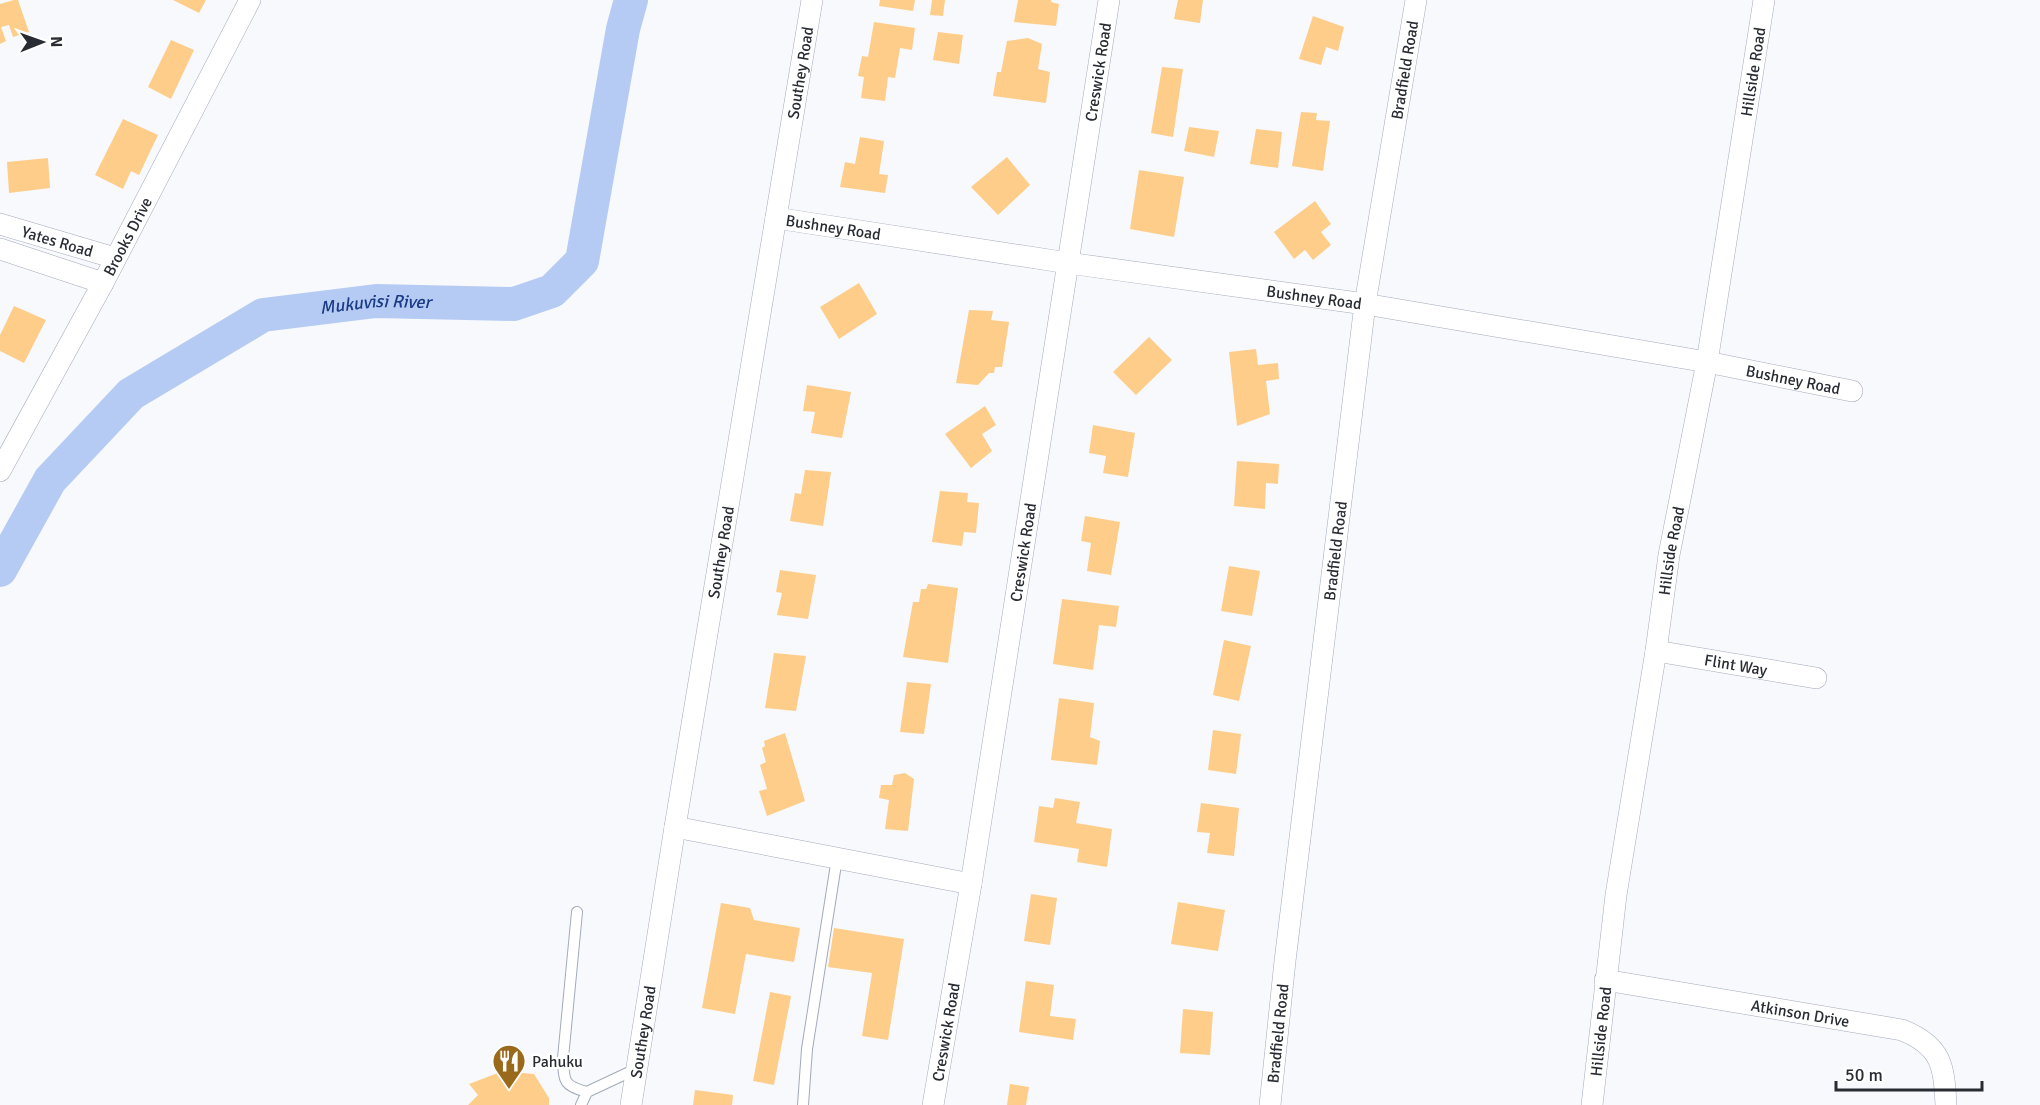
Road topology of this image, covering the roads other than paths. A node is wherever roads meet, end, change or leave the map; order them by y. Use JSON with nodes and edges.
{"nodes":[{"id":1,"x":250,"y":0,"type":"edge"},
{"id":2,"x":812,"y":0,"type":"edge"},
{"id":3,"x":1109,"y":0,"type":"edge"},
{"id":4,"x":1416,"y":0,"type":"edge"},
{"id":5,"x":1764,"y":0,"type":"edge"},
{"id":6,"x":776,"y":218,"type":"junction"},
{"id":7,"x":0,"y":224,"type":"edge"},
{"id":8,"x":0,"y":249,"type":"edge"},
{"id":9,"x":115,"y":258,"type":"junction"},
{"id":10,"x":1068,"y":263,"type":"junction"},
{"id":11,"x":103,"y":283,"type":"junction"},
{"id":12,"x":1365,"y":304,"type":"junction"},
{"id":13,"x":1707,"y":362,"type":"junction"},
{"id":14,"x":1852,"y":391,"type":"dead end"},
{"id":15,"x":0,"y":471,"type":"edge"},
{"id":16,"x":1656,"y":651,"type":"junction"},
{"id":17,"x":1816,"y":678,"type":"dead end"},
{"id":18,"x":675,"y":827,"type":"junction"},
{"id":19,"x":837,"y":858,"type":"junction"},
{"id":20,"x":971,"y":884,"type":"junction"},
{"id":21,"x":578,"y":912,"type":"dead end"},
{"id":22,"x":1605,"y":980,"type":"junction"},
{"id":23,"x":636,"y":1069,"type":"junction"},
{"id":24,"x":587,"y":1092,"type":"junction"},
{"id":25,"x":581,"y":1105,"type":"edge"},
{"id":26,"x":631,"y":1105,"type":"edge"},
{"id":27,"x":803,"y":1105,"type":"edge"},
{"id":28,"x":933,"y":1105,"type":"edge"},
{"id":29,"x":1270,"y":1105,"type":"edge"},
{"id":30,"x":1592,"y":1105,"type":"edge"},
{"id":31,"x":1946,"y":1105,"type":"edge"}],
"edges":[{"from":1,"to":9,"type":"street","name":"Brooks Drive"},
{"from":2,"to":6,"type":"street","name":"Southey Road"},
{"from":3,"to":10,"type":"street","name":"Creswick Road"},
{"from":4,"to":12,"type":"street","name":"Bradfield Road"},
{"from":5,"to":13,"type":"street","name":"Hillside Road"},
{"from":6,"to":10,"type":"street","name":"Bushney Road"},
{"from":6,"to":18,"type":"street","name":"Southey Road"},
{"from":7,"to":9,"type":"street","name":"Yates Road"},
{"from":8,"to":11,"type":"street","name":"Yates Road"},
{"from":9,"to":11,"type":"street","name":"Brooks Drive"},
{"from":10,"to":12,"type":"street","name":"Bushney Road"},
{"from":10,"to":20,"type":"street","name":"Creswick Road"},
{"from":11,"to":15,"type":"street","name":"Brooks Drive"},
{"from":12,"to":13,"type":"street","name":"Bushney Road"},
{"from":12,"to":29,"type":"street","name":"Bradfield Road"},
{"from":13,"to":14,"type":"street","name":"Bushney Road"},
{"from":13,"to":16,"type":"street","name":"Hillside Road"},
{"from":16,"to":17,"type":"street","name":"Flint Way"},
{"from":16,"to":22,"type":"street","name":"Hillside Road"},
{"from":18,"to":19,"type":"street"},
{"from":18,"to":23,"type":"street","name":"Southey Road"},
{"from":19,"to":20,"type":"street"},
{"from":19,"to":27,"type":"lane"},
{"from":20,"to":28,"type":"street","name":"Creswick Road"},
{"from":21,"to":24,"type":"lane"},
{"from":22,"to":30,"type":"street","name":"Hillside Road"},
{"from":22,"to":31,"type":"street","name":"Atkinson Drive"},
{"from":23,"to":24,"type":"lane"},
{"from":23,"to":26,"type":"street","name":"Southey Road"},
{"from":24,"to":25,"type":"lane"}]}
